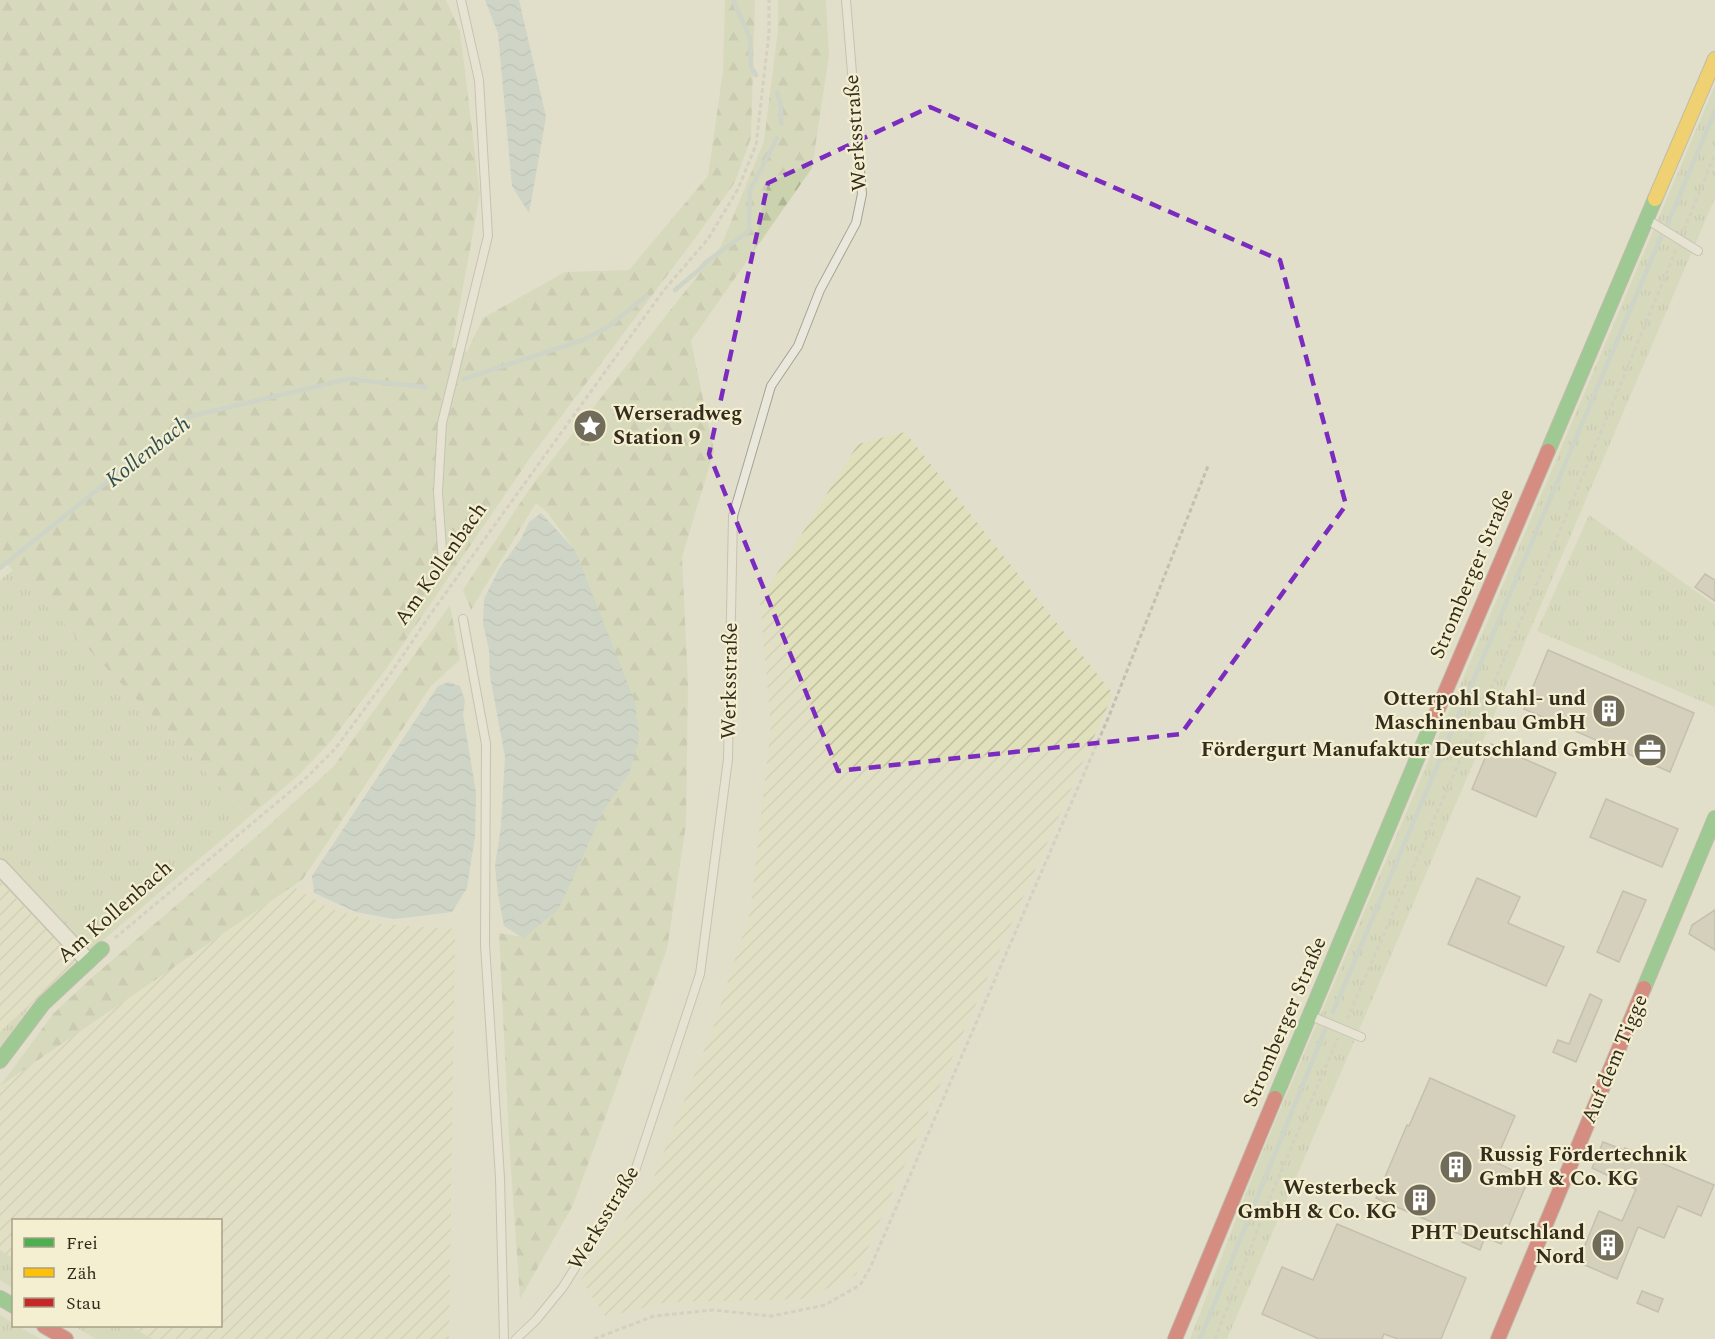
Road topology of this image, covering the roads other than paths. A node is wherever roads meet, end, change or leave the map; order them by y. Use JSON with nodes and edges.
{"nodes":[{"id":1,"x":461,"y":0,"type":"edge"},
{"id":2,"x":846,"y":0,"type":"edge"},
{"id":3,"x":1715,"y":59,"type":"edge"},
{"id":4,"x":1647,"y":219,"type":"junction"},
{"id":5,"x":1698,"y":251,"type":"dead end"},
{"id":6,"x":443,"y":563,"type":"dead end"},
{"id":7,"x":463,"y":619,"type":"dead end"},
{"id":8,"x":1715,"y":818,"type":"edge"},
{"id":9,"x":1709,"y":848,"type":"edge"},
{"id":10,"x":0,"y":867,"type":"edge"},
{"id":11,"x":102,"y":949,"type":"road end"},
{"id":12,"x":88,"y":961,"type":"junction"},
{"id":13,"x":1310,"y":1016,"type":"junction"},
{"id":14,"x":1361,"y":1037,"type":"dead end"},
{"id":15,"x":0,"y":1061,"type":"edge"},
{"id":16,"x":46,"y":1327,"type":"edge"},
{"id":17,"x":66,"y":1339,"type":"edge"},
{"id":18,"x":504,"y":1339,"type":"edge"},
{"id":19,"x":516,"y":1339,"type":"edge"},
{"id":20,"x":1175,"y":1339,"type":"edge"},
{"id":21,"x":1498,"y":1339,"type":"edge"}],
"edges":[{"from":1,"to":6,"type":"lane"},
{"from":2,"to":19,"type":"lane","name":"Werksstraße"},
{"from":3,"to":4,"type":"main road","name":"Stromberger Straße"},
{"from":4,"to":5,"type":"lane"},
{"from":4,"to":13,"type":"main road","name":"Stromberger Straße"},
{"from":7,"to":18,"type":"lane"},
{"from":8,"to":9,"type":"main road","name":"Auf dem Tigge"},
{"from":9,"to":21,"type":"main road","name":"Auf dem Tigge"},
{"from":10,"to":12,"type":"street"},
{"from":11,"to":12,"type":"main road","name":"Am Kollenbach"},
{"from":12,"to":15,"type":"main road","name":"Am Kollenbach"},
{"from":13,"to":14,"type":"lane"},
{"from":13,"to":20,"type":"main road","name":"Stromberger Straße"},
{"from":16,"to":17,"type":"main road"}]}
